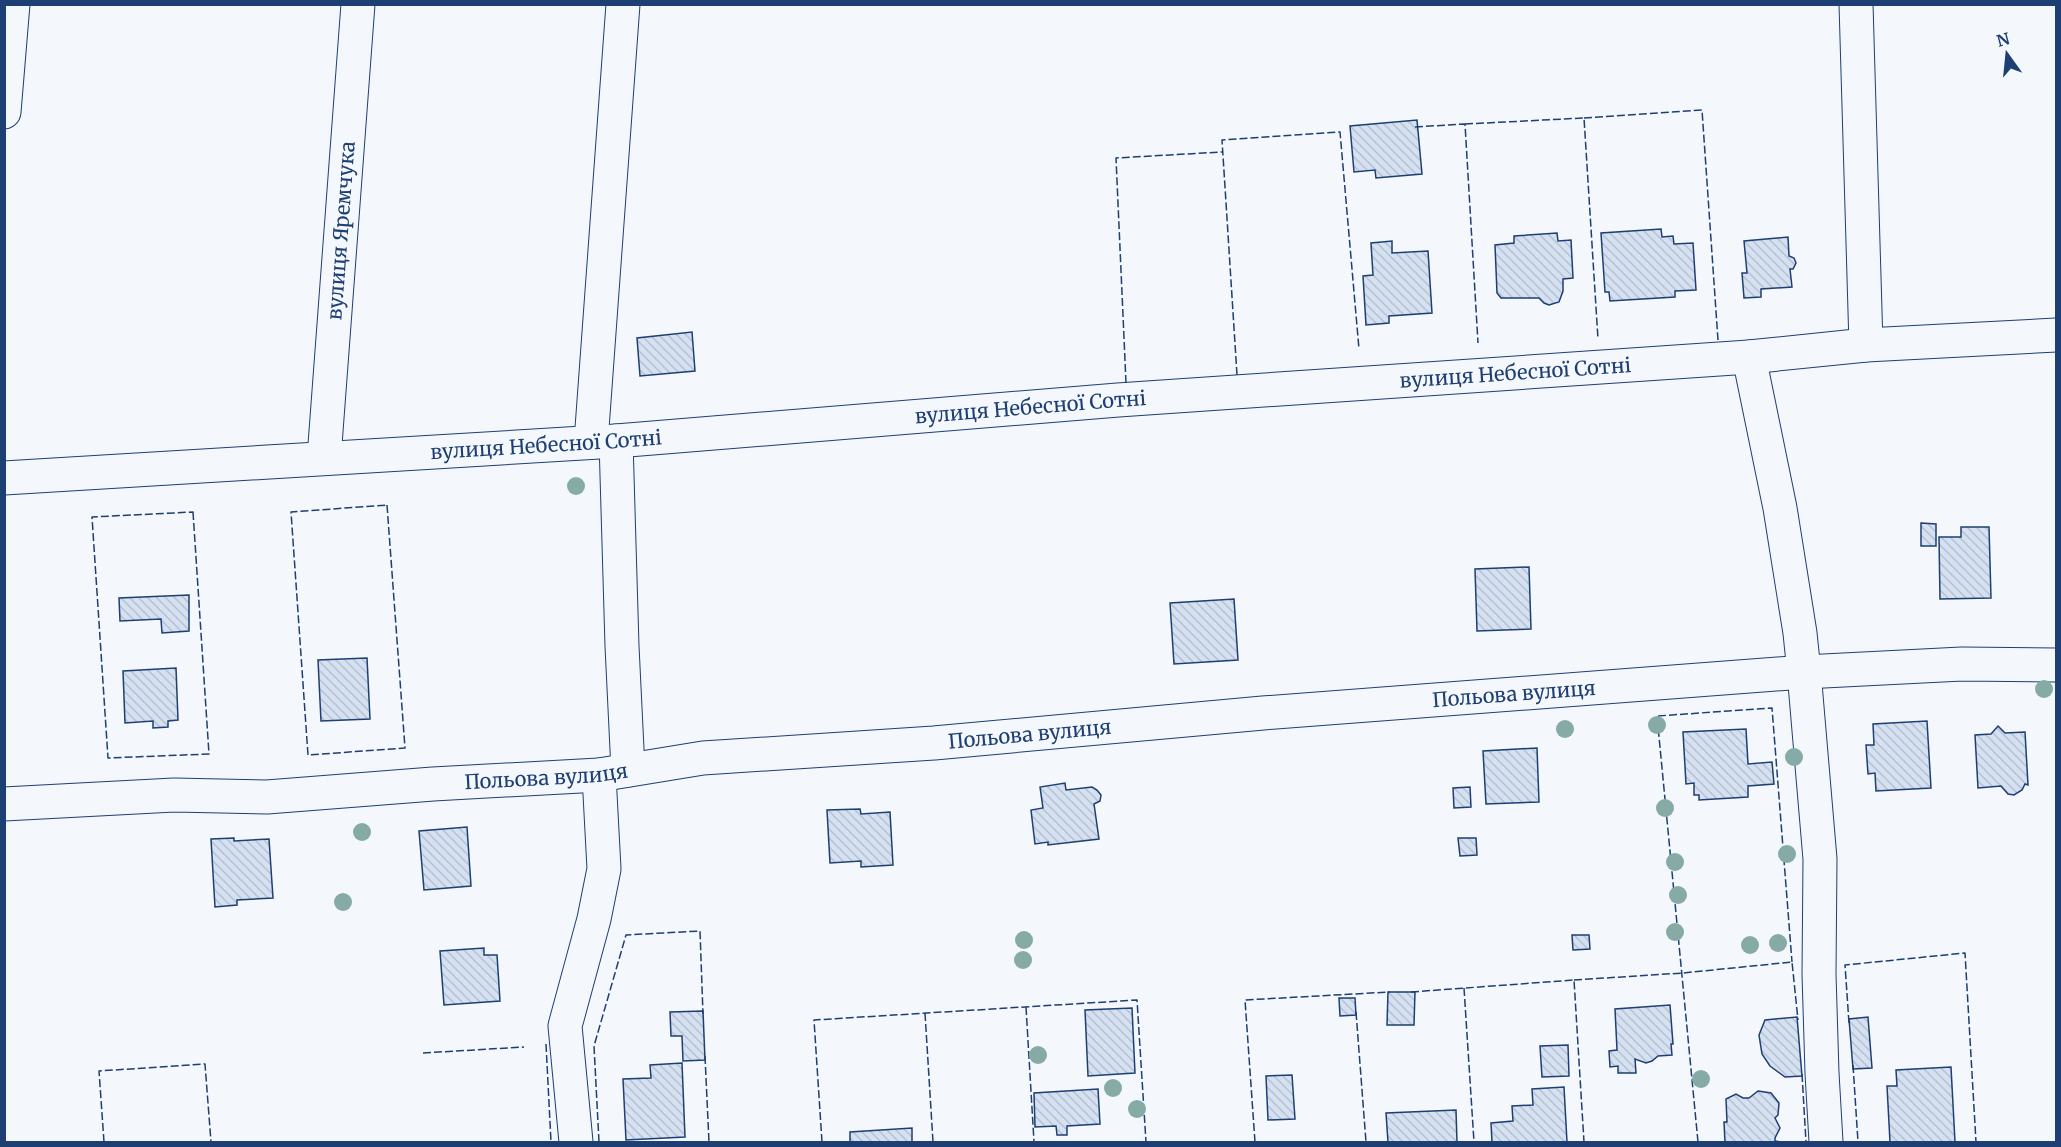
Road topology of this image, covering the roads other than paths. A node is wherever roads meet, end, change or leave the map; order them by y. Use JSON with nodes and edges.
{"nodes":[{"id":1,"x":13,"y":4,"type":"edge"},
{"id":2,"x":358,"y":4,"type":"edge"},
{"id":3,"x":623,"y":4,"type":"edge"},
{"id":4,"x":1856,"y":4,"type":"edge"},
{"id":5,"x":4,"y":112,"type":"edge"},
{"id":6,"x":2056,"y":334,"type":"edge"},
{"id":7,"x":1866,"y":345,"type":"junction"},
{"id":8,"x":1749,"y":357,"type":"junction"},
{"id":9,"x":604,"y":442,"type":"junction"},
{"id":10,"x":324,"y":458,"type":"junction"},
{"id":11,"x":4,"y":478,"type":"edge"},
{"id":12,"x":2056,"y":665,"type":"edge"},
{"id":13,"x":1804,"y":672,"type":"junction"},
{"id":14,"x":613,"y":773,"type":"junction"},
{"id":15,"x":4,"y":804,"type":"edge"},
{"id":16,"x":576,"y":1143,"type":"edge"},
{"id":17,"x":1826,"y":1143,"type":"edge"}],
"edges":[{"from":1,"to":5,"type":"street"},
{"from":2,"to":10,"type":"street","name":"вулиця Яремчука"},
{"from":3,"to":9,"type":"street"},
{"from":4,"to":7,"type":"street"},
{"from":6,"to":7,"type":"street","name":"вулиця Небесної Сотні"},
{"from":7,"to":8,"type":"street","name":"вулиця Небесної Сотні"},
{"from":8,"to":9,"type":"street","name":"вулиця Небесної Сотні"},
{"from":8,"to":13,"type":"street"},
{"from":9,"to":10,"type":"street","name":"вулиця Небесної Сотні"},
{"from":9,"to":14,"type":"street"},
{"from":10,"to":11,"type":"street","name":"вулиця Небесної Сотні"},
{"from":12,"to":13,"type":"street","name":"Польова вулиця"},
{"from":13,"to":14,"type":"street","name":"Польова вулиця"},
{"from":13,"to":17,"type":"street"},
{"from":14,"to":15,"type":"street","name":"Польова вулиця"},
{"from":14,"to":16,"type":"street"}]}
